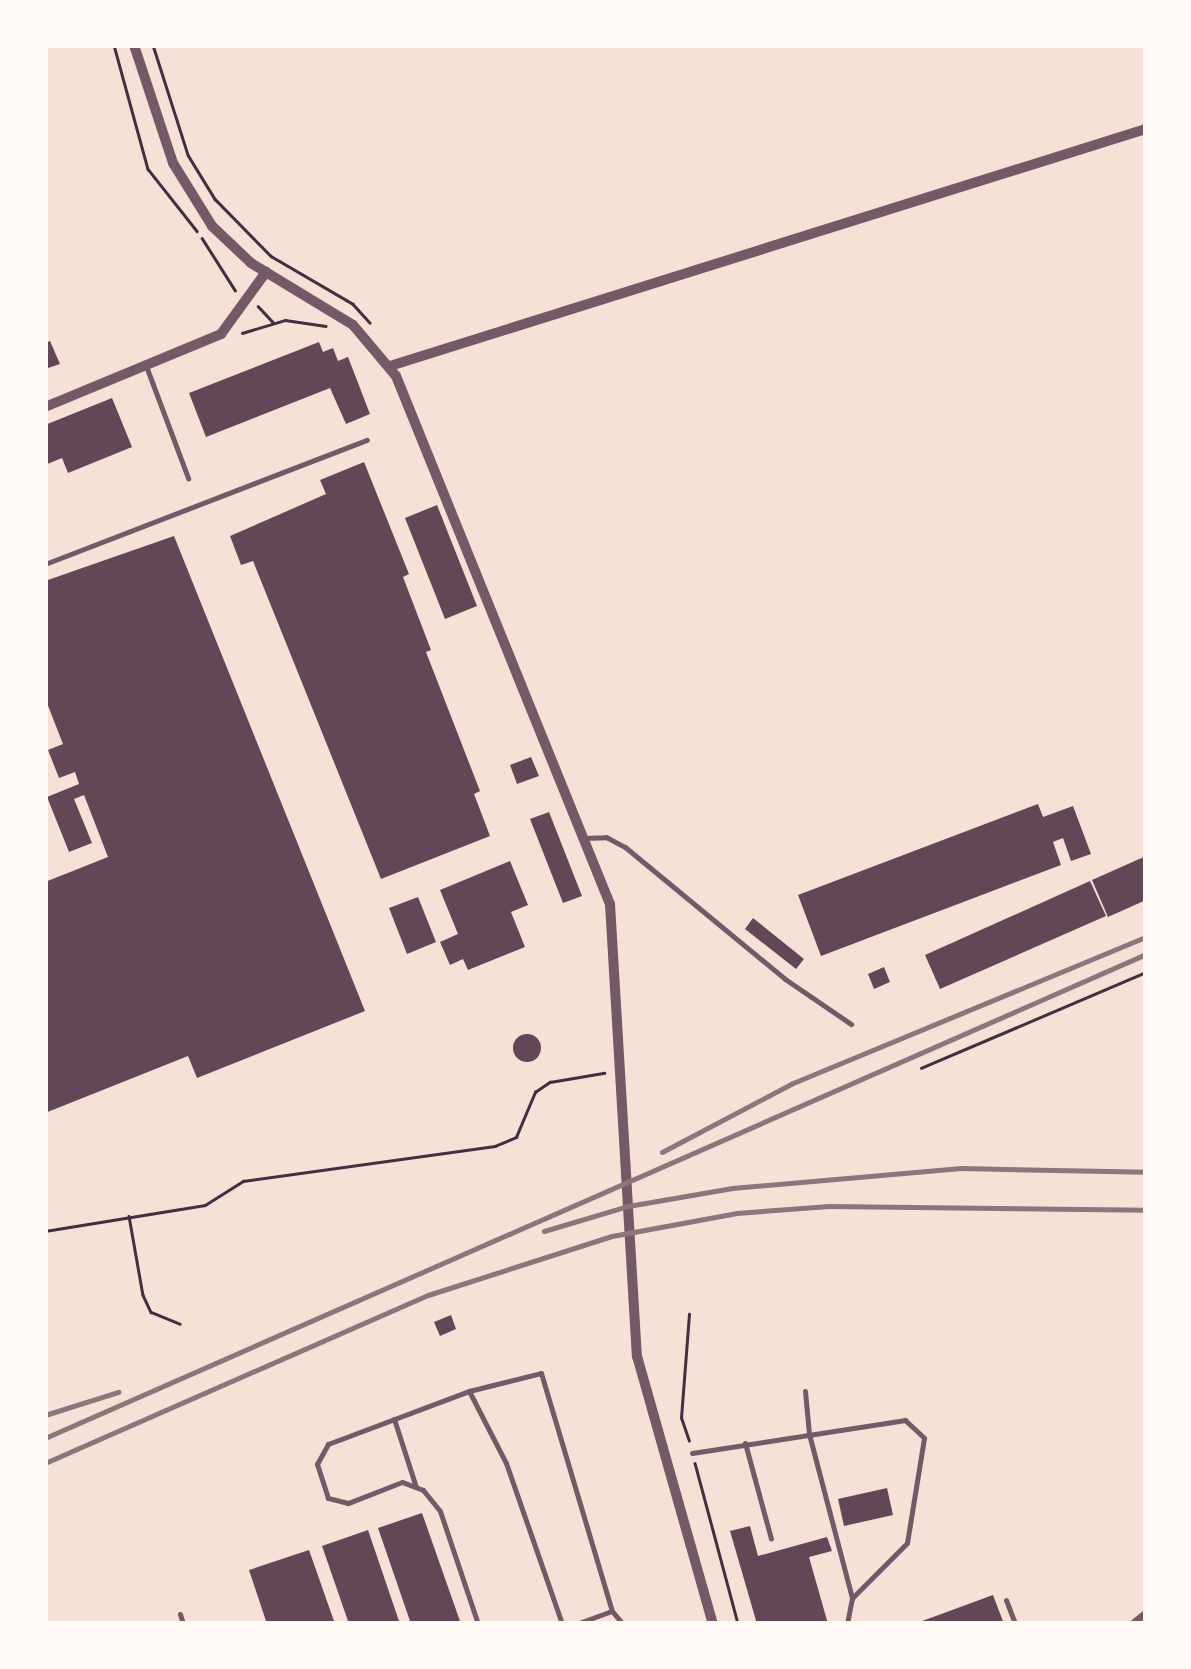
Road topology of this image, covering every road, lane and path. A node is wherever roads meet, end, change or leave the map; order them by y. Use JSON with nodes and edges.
{"nodes":[{"id":1,"x":134,"y":45,"type":"edge"},
{"id":2,"x":154,"y":45,"type":"edge"},
{"id":3,"x":1146,"y":129,"type":"edge"},
{"id":4,"x":266,"y":272,"type":"junction"},
{"id":5,"x":256,"y":305,"type":"dead end"},
{"id":6,"x":369,"y":319,"type":"dead end"},
{"id":7,"x":273,"y":322,"type":"junction"},
{"id":8,"x":328,"y":326,"type":"dead end"},
{"id":9,"x":217,"y":336,"type":"junction"},
{"id":10,"x":146,"y":366,"type":"junction"},
{"id":11,"x":390,"y":366,"type":"junction"},
{"id":12,"x":45,"y":407,"type":"edge"},
{"id":13,"x":367,"y":440,"type":"dead end"},
{"id":14,"x":188,"y":478,"type":"dead end"},
{"id":15,"x":45,"y":564,"type":"edge"},
{"id":16,"x":583,"y":838,"type":"junction"},
{"id":17,"x":1146,"y":972,"type":"edge"},
{"id":18,"x":851,"y":1024,"type":"dead end"},
{"id":19,"x":921,"y":1068,"type":"dead end"},
{"id":20,"x":620,"y":1072,"type":"junction"},
{"id":21,"x":129,"y":1214,"type":"junction"},
{"id":22,"x":45,"y":1231,"type":"edge"},
{"id":23,"x":689,"y":1314,"type":"dead end"},
{"id":24,"x":180,"y":1324,"type":"dead end"},
{"id":25,"x":469,"y":1391,"type":"junction"},
{"id":26,"x":804,"y":1391,"type":"dead end"},
{"id":27,"x":394,"y":1419,"type":"junction"},
{"id":28,"x":809,"y":1434,"type":"junction"},
{"id":29,"x":746,"y":1444,"type":"junction"},
{"id":30,"x":692,"y":1453,"type":"junction"},
{"id":31,"x":416,"y":1487,"type":"junction"},
{"id":32,"x":771,"y":1538,"type":"dead end"},
{"id":33,"x":852,"y":1598,"type":"junction"},
{"id":34,"x":1006,"y":1600,"type":"dead end"},
{"id":35,"x":612,"y":1611,"type":"junction"},
{"id":36,"x":180,"y":1614,"type":"dead end"},
{"id":37,"x":1146,"y":1615,"type":"edge"},
{"id":38,"x":184,"y":1624,"type":"edge"},
{"id":39,"x":478,"y":1624,"type":"edge"},
{"id":40,"x":562,"y":1624,"type":"edge"},
{"id":41,"x":576,"y":1624,"type":"edge"},
{"id":42,"x":622,"y":1624,"type":"edge"},
{"id":43,"x":712,"y":1624,"type":"edge"},
{"id":44,"x":738,"y":1624,"type":"edge"},
{"id":45,"x":847,"y":1624,"type":"edge"},
{"id":46,"x":1015,"y":1624,"type":"edge"},
{"id":47,"x":1135,"y":1624,"type":"edge"}],
"edges":[{"from":1,"to":4,"type":"street"},
{"from":2,"to":6,"type":"path"},
{"from":3,"to":11,"type":"street"},
{"from":4,"to":9,"type":"street"},
{"from":4,"to":11,"type":"street"},
{"from":5,"to":7,"type":"path"},
{"from":7,"to":8,"type":"path"},
{"from":7,"to":9,"type":"path"},
{"from":9,"to":10,"type":"street"},
{"from":10,"to":12,"type":"street"},
{"from":10,"to":14,"type":"lane"},
{"from":11,"to":16,"type":"street"},
{"from":13,"to":15,"type":"lane"},
{"from":16,"to":18,"type":"lane"},
{"from":16,"to":20,"type":"street"},
{"from":17,"to":19,"type":"path"},
{"from":20,"to":21,"type":"path"},
{"from":20,"to":43,"type":"street"},
{"from":21,"to":22,"type":"path"},
{"from":21,"to":24,"type":"path"},
{"from":23,"to":30,"type":"path"},
{"from":25,"to":27,"type":"lane"},
{"from":25,"to":35,"type":"lane"},
{"from":25,"to":40,"type":"lane"},
{"from":26,"to":28,"type":"lane"},
{"from":27,"to":31,"type":"lane"},
{"from":27,"to":31,"type":"lane"},
{"from":28,"to":29,"type":"lane"},
{"from":28,"to":33,"type":"lane"},
{"from":28,"to":33,"type":"lane"},
{"from":29,"to":30,"type":"lane"},
{"from":29,"to":32,"type":"lane"},
{"from":30,"to":44,"type":"path"},
{"from":31,"to":39,"type":"lane"},
{"from":33,"to":45,"type":"lane"},
{"from":34,"to":46,"type":"lane"},
{"from":35,"to":41,"type":"lane"},
{"from":35,"to":42,"type":"lane"},
{"from":36,"to":38,"type":"lane"},
{"from":37,"to":47,"type":"street"}]}
